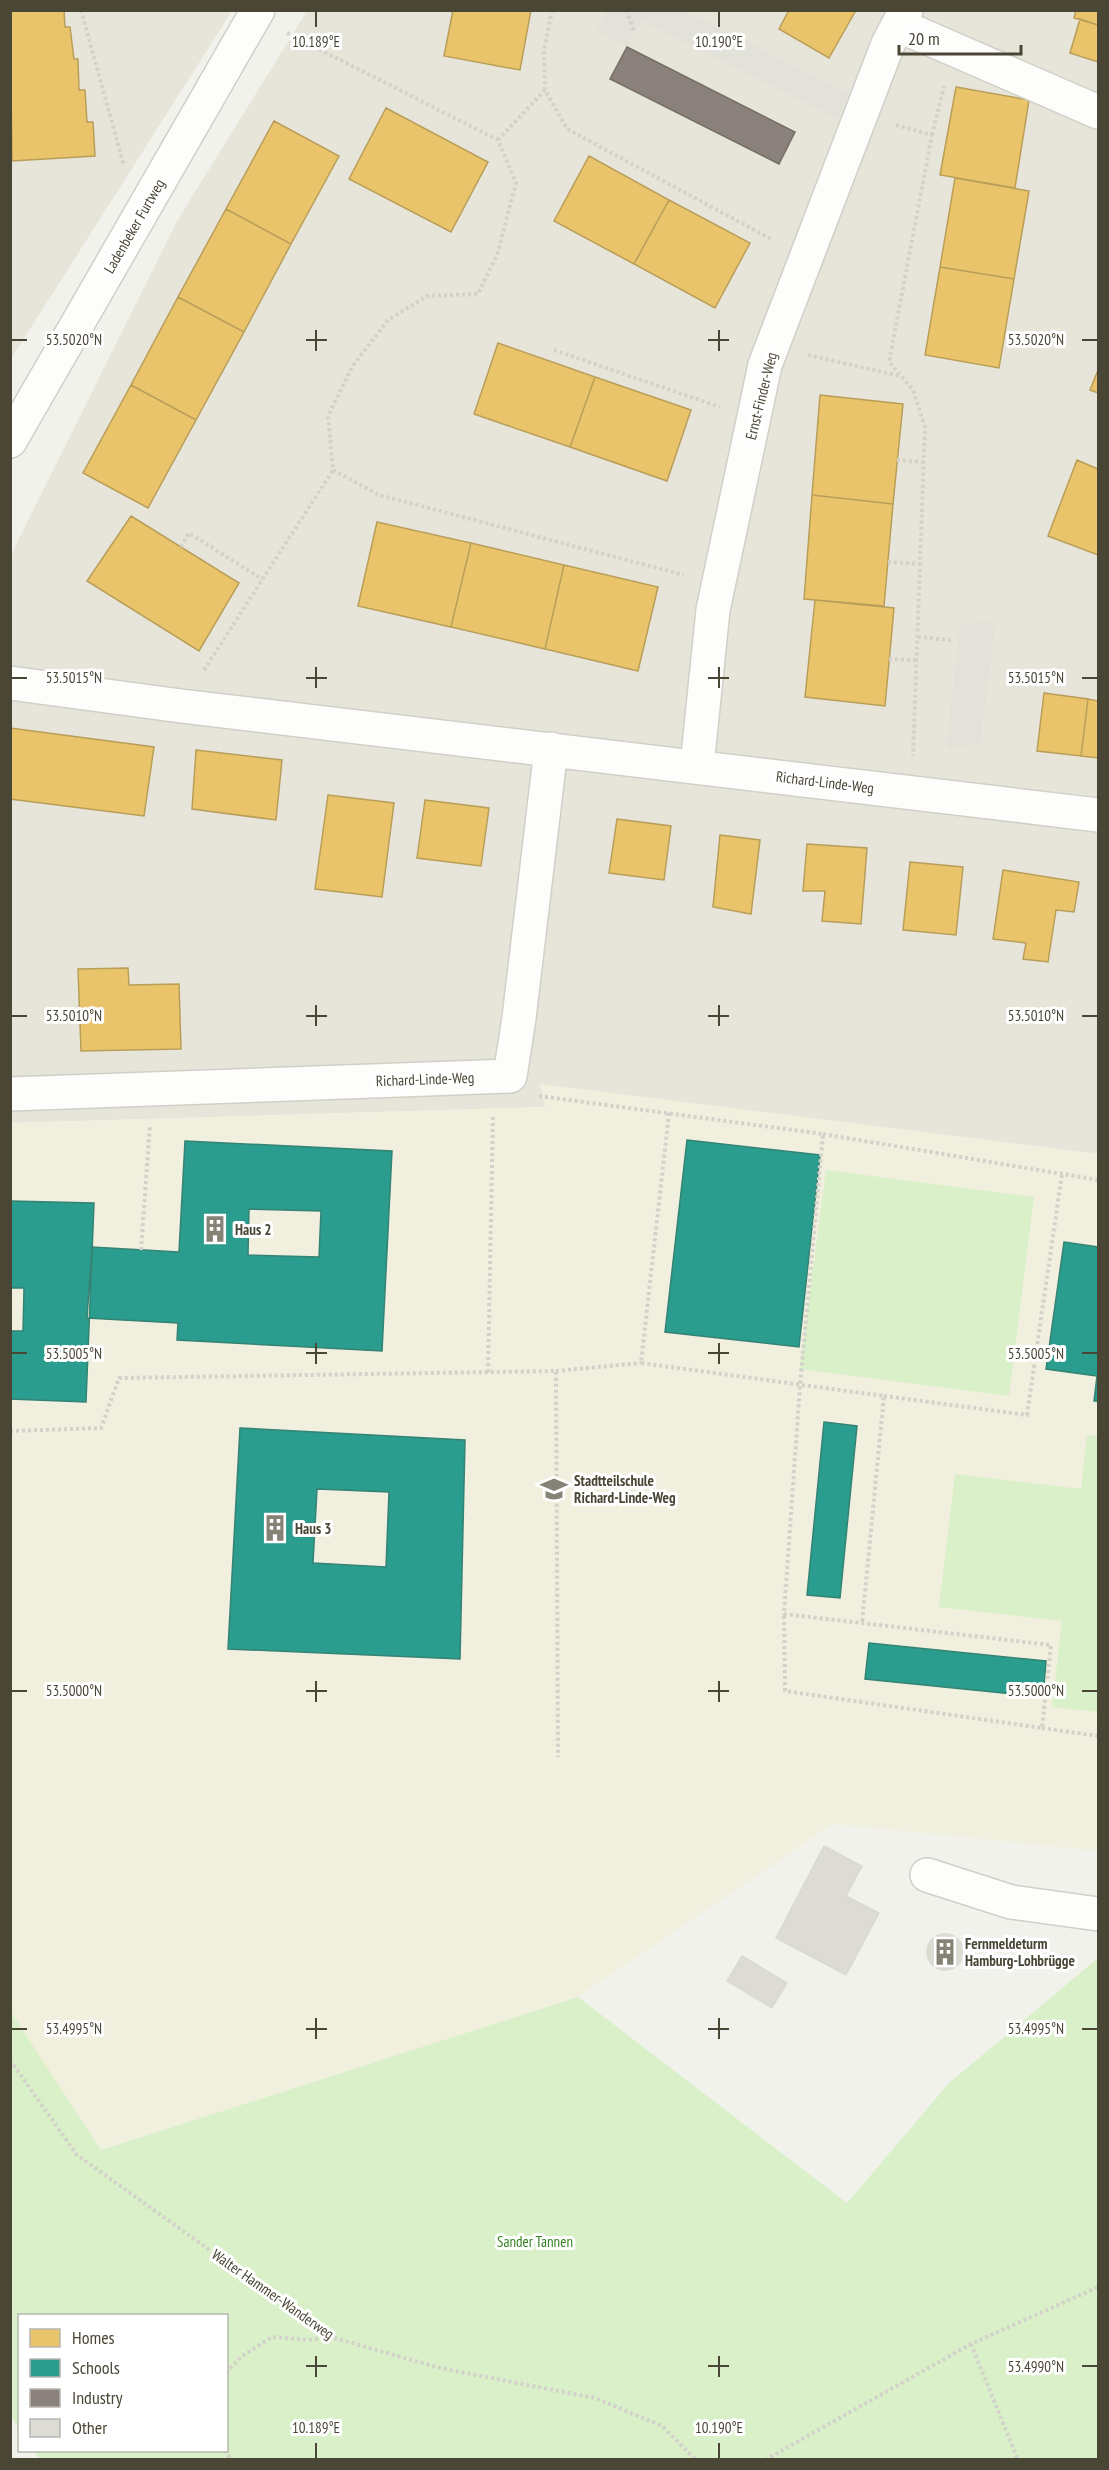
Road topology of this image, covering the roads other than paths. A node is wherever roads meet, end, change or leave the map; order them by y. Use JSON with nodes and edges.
{"nodes":[{"id":1,"x":256,"y":14,"type":"edge"},
{"id":2,"x":902,"y":18,"type":"edge"},
{"id":3,"x":1098,"y":112,"type":"edge"},
{"id":4,"x":10,"y":441,"type":"edge"},
{"id":5,"x":10,"y":683,"type":"edge"},
{"id":6,"x":551,"y":749,"type":"junction"},
{"id":7,"x":697,"y":766,"type":"junction"},
{"id":8,"x":1098,"y":815,"type":"edge"},
{"id":9,"x":10,"y":1094,"type":"edge"},
{"id":10,"x":927,"y":1875,"type":"dead end"},
{"id":11,"x":1098,"y":1914,"type":"edge"}],
"edges":[{"from":1,"to":4,"type":"street","name":"Ladenbeker Furtweg"},
{"from":2,"to":3,"type":"street"},
{"from":2,"to":7,"type":"street","name":"Ernst-Finder-Weg"},
{"from":5,"to":6,"type":"street","name":"Richard-Linde-Weg"},
{"from":6,"to":7,"type":"street","name":"Richard-Linde-Weg"},
{"from":6,"to":9,"type":"street","name":"Richard-Linde-Weg"},
{"from":7,"to":8,"type":"street","name":"Richard-Linde-Weg"},
{"from":10,"to":11,"type":"street"}]}
